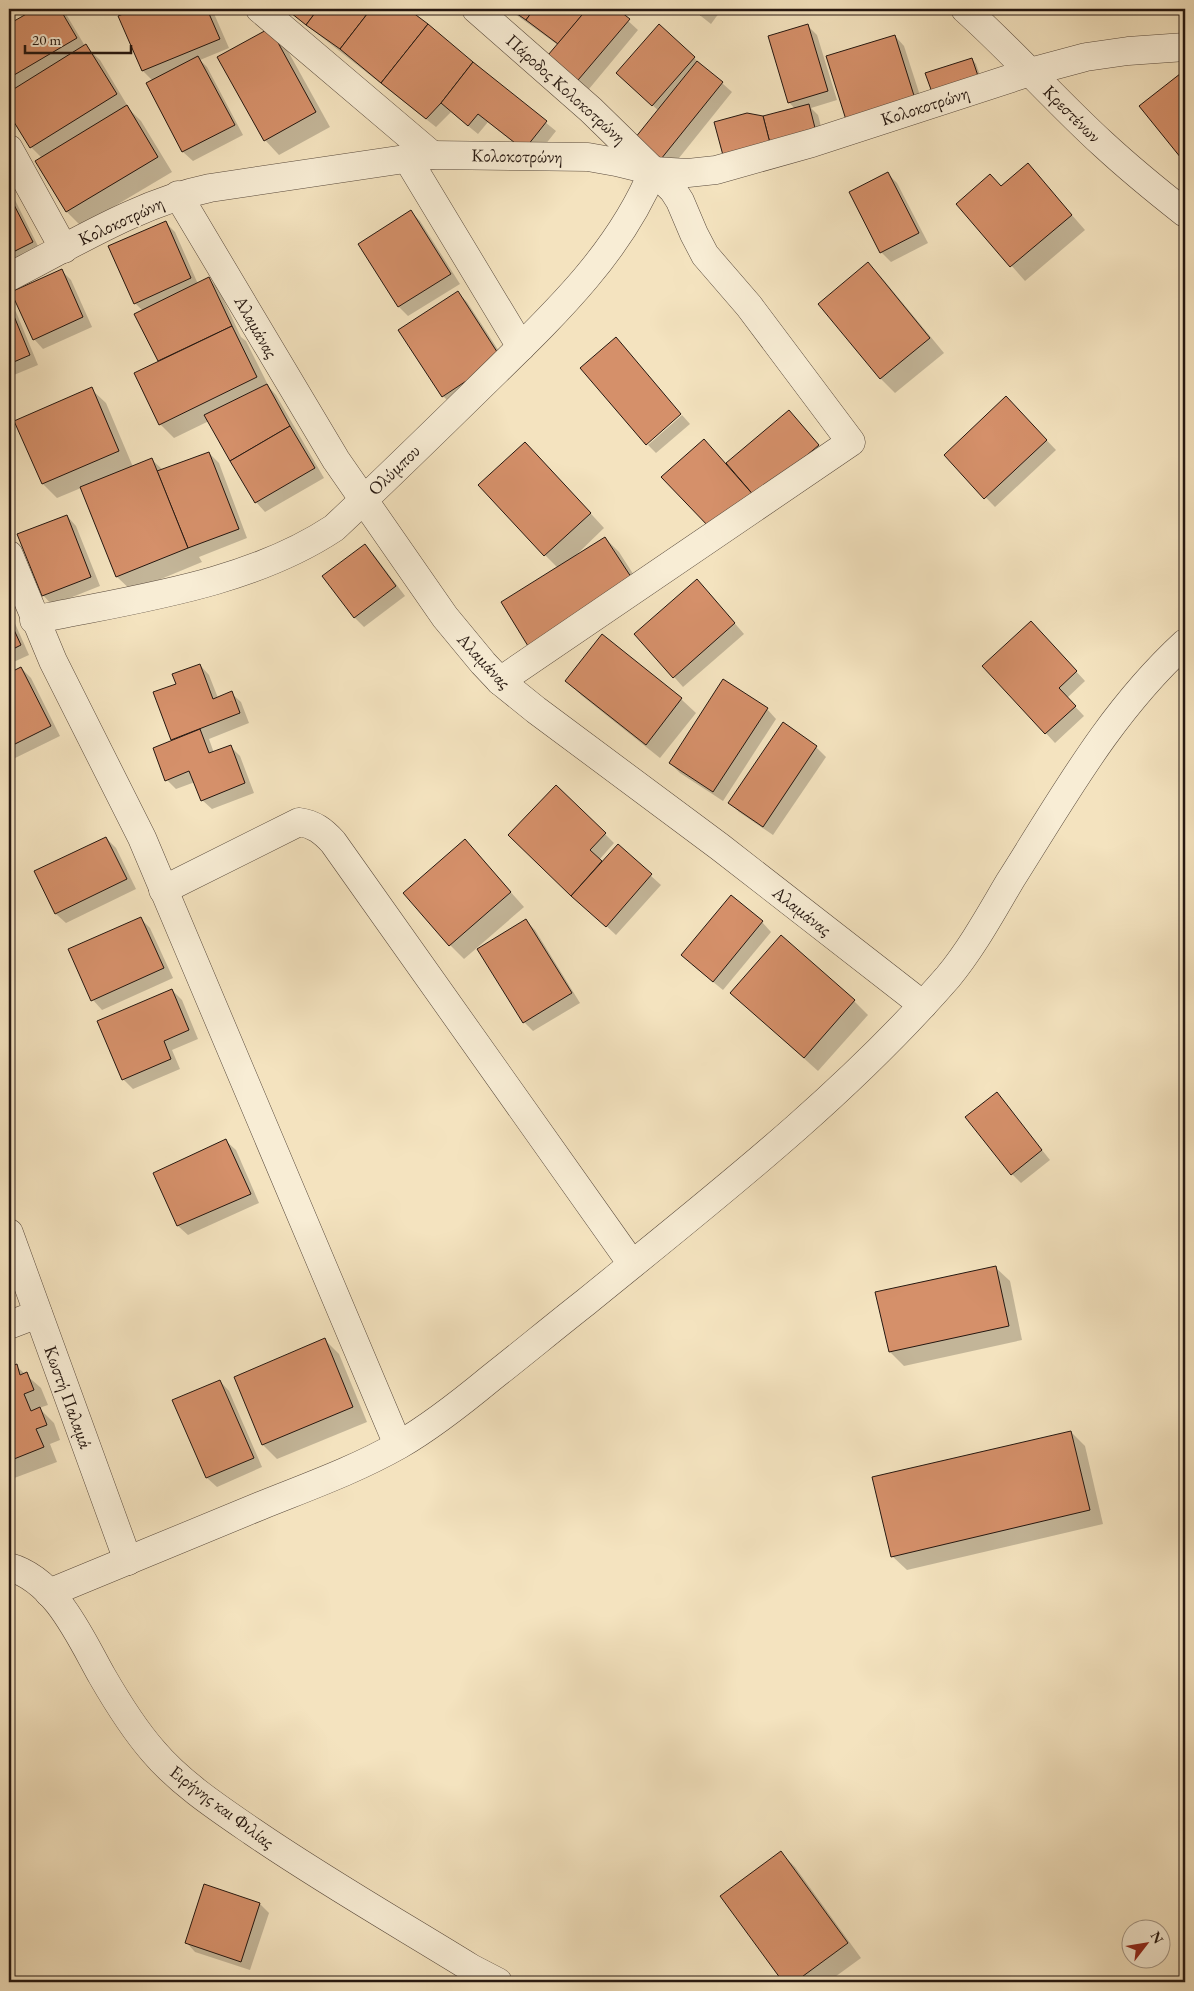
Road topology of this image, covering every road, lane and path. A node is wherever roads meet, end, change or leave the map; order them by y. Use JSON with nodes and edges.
{"nodes":[{"id":1,"x":260,"y":9,"type":"edge"},
{"id":2,"x":476,"y":9,"type":"edge"},
{"id":3,"x":965,"y":9,"type":"edge"},
{"id":4,"x":1185,"y":47,"type":"edge"},
{"id":5,"x":1030,"y":72,"type":"junction"},
{"id":6,"x":9,"y":149,"type":"edge"},
{"id":7,"x":419,"y":157,"type":"junction"},
{"id":8,"x":654,"y":171,"type":"junction"},
{"id":9,"x":178,"y":195,"type":"junction"},
{"id":10,"x":1185,"y":213,"type":"edge"},
{"id":11,"x":64,"y":249,"type":"junction"},
{"id":12,"x":9,"y":277,"type":"edge"},
{"id":13,"x":521,"y":347,"type":"junction"},
{"id":14,"x":363,"y":500,"type":"junction"},
{"id":15,"x":9,"y":555,"type":"edge"},
{"id":16,"x":34,"y":620,"type":"junction"},
{"id":17,"x":1185,"y":643,"type":"edge"},
{"id":18,"x":500,"y":681,"type":"junction"},
{"id":19,"x":163,"y":890,"type":"junction"},
{"id":20,"x":923,"y":1005,"type":"junction"},
{"id":21,"x":9,"y":1233,"type":"edge"},
{"id":22,"x":632,"y":1264,"type":"junction"},
{"id":23,"x":38,"y":1314,"type":"junction"},
{"id":24,"x":9,"y":1325,"type":"edge"},
{"id":25,"x":398,"y":1446,"type":"junction"},
{"id":26,"x":128,"y":1560,"type":"junction"},
{"id":27,"x":9,"y":1567,"type":"edge"},
{"id":28,"x":49,"y":1593,"type":"junction"},
{"id":29,"x":498,"y":1982,"type":"edge"}],
"edges":[{"from":1,"to":7,"type":"street"},
{"from":2,"to":8,"type":"street","name":"Πάροδος Κολοκοτρώνη"},
{"from":3,"to":5,"type":"street","name":"Κρεστένων"},
{"from":4,"to":5,"type":"street","name":"Κολοκοτρώνη"},
{"from":5,"to":8,"type":"street","name":"Κολοκοτρώνη"},
{"from":5,"to":10,"type":"street","name":"Κρεστένων"},
{"from":6,"to":11,"type":"street"},
{"from":7,"to":8,"type":"street","name":"Κολοκοτρώνη"},
{"from":7,"to":9,"type":"street","name":"Κολοκοτρώνη"},
{"from":7,"to":13,"type":"street"},
{"from":8,"to":13,"type":"street","name":"Ολύμπου"},
{"from":8,"to":18,"type":"street","name":"Πάροδος Κολοκοτρώνη"},
{"from":9,"to":11,"type":"street","name":"Κολοκοτρώνη"},
{"from":9,"to":14,"type":"street","name":"Αλαμάνας"},
{"from":11,"to":12,"type":"street","name":"Κολοκοτρώνη"},
{"from":13,"to":14,"type":"street","name":"Ολύμπου"},
{"from":14,"to":16,"type":"street","name":"Ολύμπου"},
{"from":14,"to":18,"type":"street","name":"Αλαμάνας"},
{"from":15,"to":16,"type":"street"},
{"from":16,"to":19,"type":"street"},
{"from":17,"to":20,"type":"street"},
{"from":18,"to":20,"type":"street","name":"Αλαμάνας"},
{"from":19,"to":22,"type":"street"},
{"from":19,"to":25,"type":"street"},
{"from":20,"to":22,"type":"street"},
{"from":21,"to":23,"type":"street","name":"Κωστή Παλαμά"},
{"from":22,"to":25,"type":"street"},
{"from":23,"to":24,"type":"street"},
{"from":23,"to":26,"type":"street","name":"Κωστή Παλαμά"},
{"from":25,"to":26,"type":"street"},
{"from":26,"to":28,"type":"street"},
{"from":27,"to":28,"type":"street","name":"Ειρήνης και Φιλίας"},
{"from":28,"to":29,"type":"street","name":"Ειρήνης και Φιλίας"}]}
